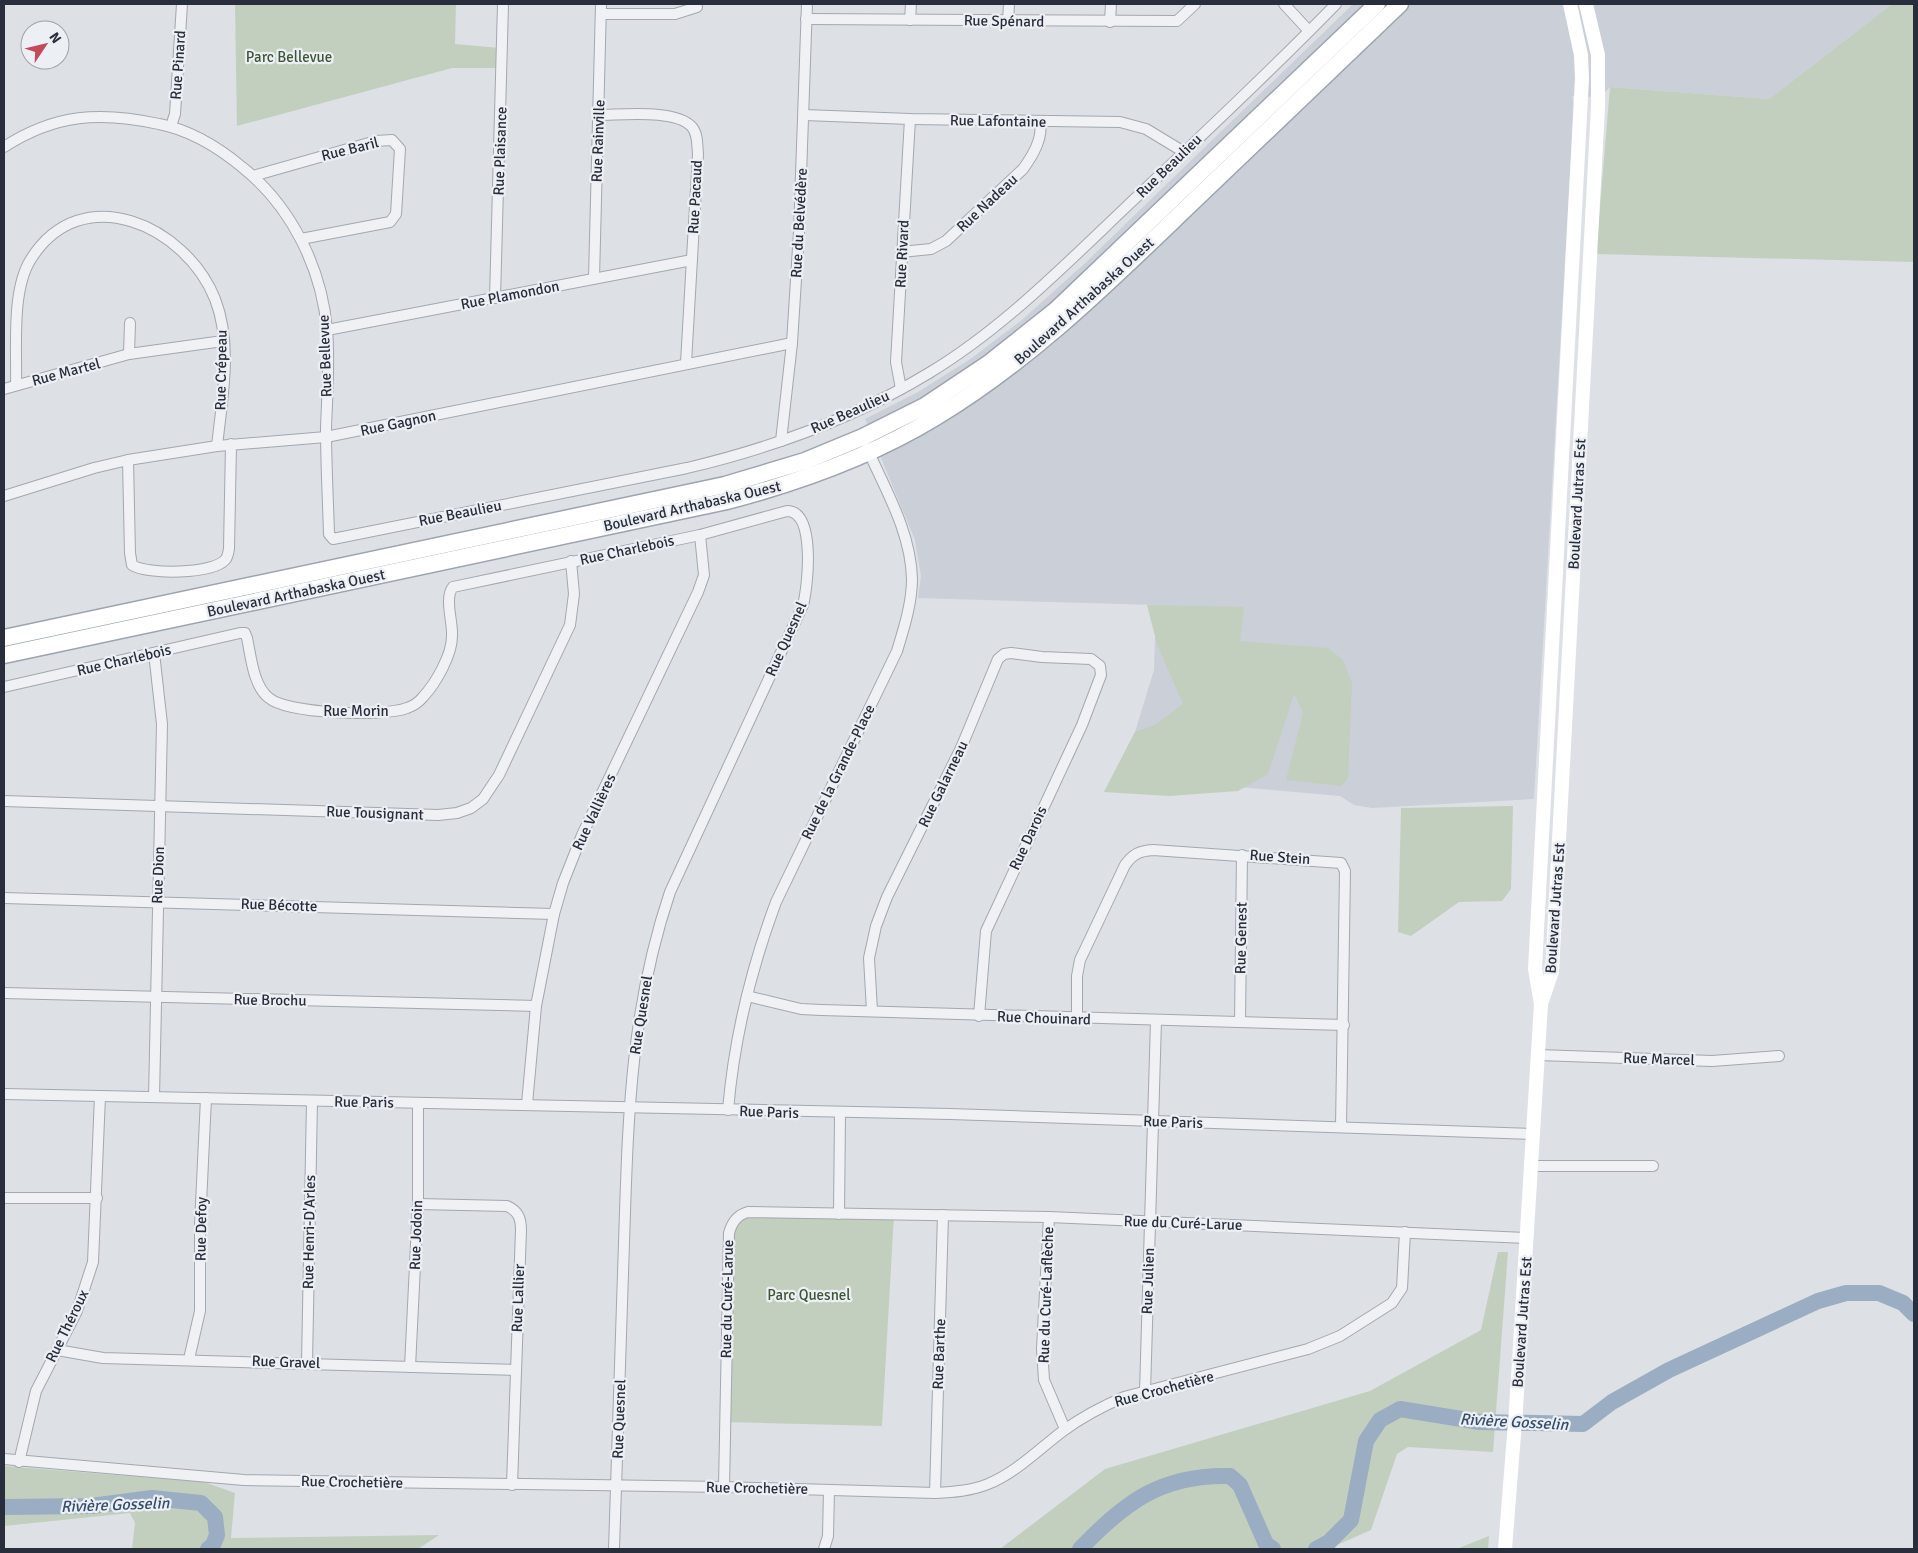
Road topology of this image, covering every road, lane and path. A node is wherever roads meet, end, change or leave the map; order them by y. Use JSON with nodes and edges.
{"nodes":[{"id":1,"x":182,"y":4,"type":"edge"},
{"id":2,"x":503,"y":4,"type":"edge"},
{"id":3,"x":807,"y":4,"type":"edge"},
{"id":4,"x":911,"y":4,"type":"edge"},
{"id":5,"x":1009,"y":4,"type":"edge"},
{"id":6,"x":1110,"y":4,"type":"edge"},
{"id":7,"x":1195,"y":4,"type":"edge"},
{"id":8,"x":1284,"y":4,"type":"edge"},
{"id":9,"x":1336,"y":4,"type":"edge"},
{"id":10,"x":1377,"y":4,"type":"edge"},
{"id":11,"x":1400,"y":4,"type":"edge"},
{"id":12,"x":1570,"y":4,"type":"edge"},
{"id":13,"x":1586,"y":4,"type":"edge"},
{"id":14,"x":697,"y":7,"type":"dead end"},
{"id":15,"x":601,"y":9,"type":"edge"},
{"id":16,"x":806,"y":19,"type":"junction"},
{"id":17,"x":910,"y":20,"type":"junction"},
{"id":18,"x":1008,"y":22,"type":"junction"},
{"id":19,"x":1110,"y":22,"type":"junction"},
{"id":20,"x":1309,"y":31,"type":"junction"},
{"id":21,"x":599,"y":115,"type":"junction"},
{"id":22,"x":804,"y":115,"type":"junction"},
{"id":23,"x":910,"y":119,"type":"junction"},
{"id":24,"x":1040,"y":121,"type":"junction"},
{"id":25,"x":171,"y":126,"type":"junction"},
{"id":26,"x":4,"y":147,"type":"edge"},
{"id":27,"x":1184,"y":152,"type":"junction"},
{"id":28,"x":253,"y":176,"type":"junction"},
{"id":29,"x":300,"y":239,"type":"junction"},
{"id":30,"x":902,"y":252,"type":"junction"},
{"id":31,"x":692,"y":260,"type":"junction"},
{"id":32,"x":594,"y":278,"type":"junction"},
{"id":33,"x":495,"y":298,"type":"junction"},
{"id":34,"x":130,"y":323,"type":"dead end"},
{"id":35,"x":327,"y":330,"type":"junction"},
{"id":36,"x":224,"y":341,"type":"junction"},
{"id":37,"x":792,"y":343,"type":"junction"},
{"id":38,"x":129,"y":354,"type":"junction"},
{"id":39,"x":686,"y":363,"type":"junction"},
{"id":40,"x":16,"y":385,"type":"junction"},
{"id":41,"x":4,"y":389,"type":"edge"},
{"id":42,"x":900,"y":389,"type":"junction"},
{"id":43,"x":326,"y":437,"type":"junction"},
{"id":44,"x":781,"y":441,"type":"junction"},
{"id":45,"x":231,"y":444,"type":"junction"},
{"id":46,"x":866,"y":444,"type":"junction"},
{"id":47,"x":217,"y":446,"type":"junction"},
{"id":48,"x":128,"y":460,"type":"junction"},
{"id":49,"x":4,"y":496,"type":"edge"},
{"id":50,"x":800,"y":514,"type":"joint"},
{"id":51,"x":700,"y":534,"type":"junction"},
{"id":52,"x":571,"y":561,"type":"junction"},
{"id":53,"x":453,"y":587,"type":"joint"},
{"id":54,"x":245,"y":634,"type":"joint"},
{"id":55,"x":4,"y":638,"type":"edge"},
{"id":56,"x":154,"y":653,"type":"junction"},
{"id":57,"x":4,"y":655,"type":"edge"},
{"id":58,"x":1100,"y":666,"type":"joint"},
{"id":59,"x":4,"y":687,"type":"edge"},
{"id":60,"x":4,"y":801,"type":"edge"},
{"id":61,"x":161,"y":805,"type":"junction"},
{"id":62,"x":1242,"y":855,"type":"junction"},
{"id":63,"x":4,"y":898,"type":"edge"},
{"id":64,"x":157,"y":902,"type":"junction"},
{"id":65,"x":554,"y":914,"type":"junction"},
{"id":66,"x":4,"y":993,"type":"edge"},
{"id":67,"x":747,"y":996,"type":"junction"},
{"id":68,"x":157,"y":998,"type":"junction"},
{"id":69,"x":1541,"y":1004,"type":"junction"},
{"id":70,"x":536,"y":1006,"type":"junction"},
{"id":71,"x":872,"y":1011,"type":"junction"},
{"id":72,"x":979,"y":1016,"type":"junction"},
{"id":73,"x":1077,"y":1019,"type":"junction"},
{"id":74,"x":1156,"y":1021,"type":"junction"},
{"id":75,"x":1240,"y":1022,"type":"junction"},
{"id":76,"x":1344,"y":1025,"type":"junction"},
{"id":77,"x":1538,"y":1055,"type":"junction"},
{"id":78,"x":1779,"y":1056,"type":"dead end"},
{"id":79,"x":4,"y":1094,"type":"edge"},
{"id":80,"x":100,"y":1096,"type":"junction"},
{"id":81,"x":154,"y":1097,"type":"junction"},
{"id":82,"x":206,"y":1098,"type":"junction"},
{"id":83,"x":312,"y":1101,"type":"junction"},
{"id":84,"x":418,"y":1103,"type":"junction"},
{"id":85,"x":527,"y":1104,"type":"junction"},
{"id":86,"x":629,"y":1106,"type":"junction"},
{"id":87,"x":728,"y":1110,"type":"junction"},
{"id":88,"x":840,"y":1114,"type":"junction"},
{"id":89,"x":1153,"y":1122,"type":"junction"},
{"id":90,"x":1341,"y":1126,"type":"junction"},
{"id":91,"x":1533,"y":1134,"type":"junction"},
{"id":92,"x":1531,"y":1166,"type":"junction"},
{"id":93,"x":1654,"y":1166,"type":"dead end"},
{"id":94,"x":4,"y":1198,"type":"edge"},
{"id":95,"x":97,"y":1198,"type":"junction"},
{"id":96,"x":418,"y":1204,"type":"junction"},
{"id":97,"x":839,"y":1214,"type":"junction"},
{"id":98,"x":943,"y":1215,"type":"junction"},
{"id":99,"x":1049,"y":1217,"type":"junction"},
{"id":100,"x":1150,"y":1221,"type":"junction"},
{"id":101,"x":1405,"y":1232,"type":"junction"},
{"id":102,"x":1527,"y":1238,"type":"junction"},
{"id":103,"x":57,"y":1350,"type":"junction"},
{"id":104,"x":189,"y":1359,"type":"junction"},
{"id":105,"x":307,"y":1363,"type":"junction"},
{"id":106,"x":410,"y":1367,"type":"junction"},
{"id":107,"x":515,"y":1370,"type":"junction"},
{"id":108,"x":1145,"y":1392,"type":"junction"},
{"id":109,"x":1065,"y":1429,"type":"junction"},
{"id":110,"x":4,"y":1459,"type":"edge"},
{"id":111,"x":20,"y":1462,"type":"junction"},
{"id":112,"x":512,"y":1485,"type":"junction"},
{"id":113,"x":616,"y":1485,"type":"junction"},
{"id":114,"x":724,"y":1487,"type":"junction"},
{"id":115,"x":829,"y":1490,"type":"junction"},
{"id":116,"x":935,"y":1493,"type":"junction"},
{"id":117,"x":614,"y":1549,"type":"edge"},
{"id":118,"x":824,"y":1549,"type":"edge"},
{"id":119,"x":1505,"y":1549,"type":"edge"}],
"edges":[{"from":1,"to":25,"type":"street","name":"Rue Pinard"},
{"from":2,"to":33,"type":"street","name":"Rue Plaisance"},
{"from":3,"to":16,"type":"street","name":"Rue du Belvédère"},
{"from":4,"to":17,"type":"street"},
{"from":5,"to":18,"type":"street"},
{"from":6,"to":19,"type":"street"},
{"from":7,"to":19,"type":"street","name":"Rue Spénard"},
{"from":8,"to":20,"type":"street"},
{"from":9,"to":20,"type":"street","name":"Rue Beaulieu"},
{"from":10,"to":46,"type":"main road","name":"Boulevard Arthabaska Ouest"},
{"from":11,"to":46,"type":"main road","name":"Boulevard Arthabaska Ouest"},
{"from":12,"to":69,"type":"main road","name":"Boulevard Jutras Est"},
{"from":13,"to":69,"type":"main road","name":"Boulevard Jutras Est"},
{"from":14,"to":15,"type":"street"},
{"from":15,"to":21,"type":"street","name":"Rue Rainville"},
{"from":16,"to":17,"type":"street","name":"Rue Spénard"},
{"from":16,"to":22,"type":"street","name":"Rue du Belvédère"},
{"from":17,"to":18,"type":"street","name":"Rue Spénard"},
{"from":18,"to":19,"type":"street","name":"Rue Spénard"},
{"from":20,"to":27,"type":"street","name":"Rue Beaulieu"},
{"from":21,"to":31,"type":"street","name":"Rue Pacaud"},
{"from":21,"to":32,"type":"street","name":"Rue Rainville"},
{"from":22,"to":23,"type":"street","name":"Rue Lafontaine"},
{"from":22,"to":37,"type":"street","name":"Rue du Belvédère"},
{"from":23,"to":24,"type":"street","name":"Rue Lafontaine"},
{"from":23,"to":30,"type":"street","name":"Rue Rivard"},
{"from":24,"to":27,"type":"street","name":"Rue Lafontaine"},
{"from":24,"to":30,"type":"street","name":"Rue Nadeau"},
{"from":25,"to":26,"type":"street","name":"Rue Bellevue"},
{"from":25,"to":28,"type":"street","name":"Rue Bellevue"},
{"from":27,"to":42,"type":"street","name":"Rue Beaulieu"},
{"from":28,"to":29,"type":"street","name":"Rue Bellevue"},
{"from":28,"to":29,"type":"street","name":"Rue Baril"},
{"from":29,"to":35,"type":"street","name":"Rue Bellevue"},
{"from":30,"to":42,"type":"street","name":"Rue Rivard"},
{"from":31,"to":32,"type":"street","name":"Rue Plamondon"},
{"from":31,"to":39,"type":"street","name":"Rue Pacaud"},
{"from":32,"to":33,"type":"street","name":"Rue Plamondon"},
{"from":33,"to":35,"type":"street","name":"Rue Plamondon"},
{"from":34,"to":38,"type":"street"},
{"from":35,"to":43,"type":"street","name":"Rue Bellevue"},
{"from":36,"to":38,"type":"street","name":"Rue Martel"},
{"from":36,"to":40,"type":"street","name":"Rue Crépeau"},
{"from":36,"to":47,"type":"street","name":"Rue Crépeau"},
{"from":37,"to":39,"type":"street","name":"Rue Gagnon"},
{"from":37,"to":44,"type":"street","name":"Rue du Belvédère"},
{"from":38,"to":40,"type":"street","name":"Rue Martel"},
{"from":39,"to":43,"type":"street","name":"Rue Gagnon"},
{"from":40,"to":41,"type":"street","name":"Rue Martel"},
{"from":42,"to":44,"type":"street","name":"Rue Beaulieu"},
{"from":43,"to":44,"type":"street","name":"Rue Beaulieu"},
{"from":43,"to":45,"type":"street","name":"Rue Gagnon"},
{"from":45,"to":47,"type":"street","name":"Rue Gagnon"},
{"from":45,"to":48,"type":"street"},
{"from":46,"to":55,"type":"main road","name":"Boulevard Arthabaska Ouest"},
{"from":46,"to":57,"type":"main road","name":"Boulevard Arthabaska Ouest"},
{"from":46,"to":67,"type":"street","name":"Rue de la Grande-Place"},
{"from":47,"to":48,"type":"street","name":"Rue Gagnon"},
{"from":48,"to":49,"type":"street","name":"Rue Gagnon"},
{"from":50,"to":51,"type":"street","name":"Rue Charlebois"},
{"from":50,"to":86,"type":"street","name":"Rue Quesnel"},
{"from":51,"to":52,"type":"street","name":"Rue Charlebois"},
{"from":51,"to":65,"type":"street","name":"Rue Vallières"},
{"from":52,"to":53,"type":"street","name":"Rue Charlebois"},
{"from":52,"to":61,"type":"street","name":"Rue Tousignant"},
{"from":53,"to":54,"type":"street","name":"Rue Morin"},
{"from":54,"to":56,"type":"street","name":"Rue Charlebois"},
{"from":56,"to":59,"type":"street","name":"Rue Charlebois"},
{"from":56,"to":61,"type":"street","name":"Rue Dion"},
{"from":58,"to":71,"type":"street","name":"Rue Galarneau"},
{"from":58,"to":72,"type":"street","name":"Rue Darois"},
{"from":60,"to":61,"type":"street","name":"Rue Tousignant"},
{"from":61,"to":64,"type":"street","name":"Rue Dion"},
{"from":62,"to":73,"type":"street","name":"Rue Stein"},
{"from":62,"to":75,"type":"street","name":"Rue Genest"},
{"from":62,"to":76,"type":"street","name":"Rue Stein"},
{"from":63,"to":64,"type":"street","name":"Rue Bécotte"},
{"from":64,"to":65,"type":"street","name":"Rue Bécotte"},
{"from":64,"to":68,"type":"street","name":"Rue Dion"},
{"from":65,"to":70,"type":"street","name":"Rue Vallières"},
{"from":66,"to":68,"type":"street","name":"Rue Brochu"},
{"from":67,"to":71,"type":"street","name":"Rue Chouinard"},
{"from":67,"to":87,"type":"street","name":"Rue de la Grande-Place"},
{"from":68,"to":70,"type":"street","name":"Rue Brochu"},
{"from":68,"to":81,"type":"street","name":"Rue Dion"},
{"from":69,"to":77,"type":"main road","name":"Boulevard Jutras Est"},
{"from":70,"to":85,"type":"street","name":"Rue Vallières"},
{"from":71,"to":72,"type":"street","name":"Rue Chouinard"},
{"from":72,"to":73,"type":"street","name":"Rue Chouinard"},
{"from":73,"to":74,"type":"street","name":"Rue Chouinard"},
{"from":74,"to":75,"type":"street","name":"Rue Chouinard"},
{"from":74,"to":89,"type":"street","name":"Rue Julien"},
{"from":75,"to":76,"type":"street","name":"Rue Chouinard"},
{"from":76,"to":90,"type":"street","name":"Rue Stein"},
{"from":77,"to":78,"type":"street","name":"Rue Marcel"},
{"from":77,"to":91,"type":"main road","name":"Boulevard Jutras Est"},
{"from":79,"to":80,"type":"street","name":"Rue Paris"},
{"from":80,"to":81,"type":"street","name":"Rue Paris"},
{"from":80,"to":95,"type":"street","name":"Rue Théroux"},
{"from":81,"to":82,"type":"street","name":"Rue Paris"},
{"from":82,"to":83,"type":"street","name":"Rue Paris"},
{"from":82,"to":104,"type":"street","name":"Rue Defoy"},
{"from":83,"to":84,"type":"street","name":"Rue Paris"},
{"from":83,"to":105,"type":"street","name":"Rue Henri-D'Arles"},
{"from":84,"to":85,"type":"street","name":"Rue Paris"},
{"from":84,"to":96,"type":"street","name":"Rue Jodoin"},
{"from":85,"to":86,"type":"street","name":"Rue Paris"},
{"from":86,"to":87,"type":"street","name":"Rue Paris"},
{"from":86,"to":113,"type":"street","name":"Rue Quesnel"},
{"from":87,"to":88,"type":"street","name":"Rue Paris"},
{"from":88,"to":89,"type":"street","name":"Rue Paris"},
{"from":88,"to":97,"type":"street"},
{"from":89,"to":90,"type":"street","name":"Rue Paris"},
{"from":89,"to":100,"type":"street","name":"Rue Julien"},
{"from":90,"to":91,"type":"street","name":"Rue Paris"},
{"from":91,"to":92,"type":"main road","name":"Boulevard Jutras Est"},
{"from":92,"to":93,"type":"street"},
{"from":92,"to":102,"type":"main road","name":"Boulevard Jutras Est"},
{"from":94,"to":95,"type":"street"},
{"from":95,"to":103,"type":"street","name":"Rue Théroux"},
{"from":96,"to":106,"type":"street","name":"Rue Jodoin"},
{"from":96,"to":107,"type":"street","name":"Rue Lallier"},
{"from":97,"to":98,"type":"street","name":"Rue du Curé-Larue"},
{"from":97,"to":114,"type":"street","name":"Rue du Curé-Larue"},
{"from":98,"to":99,"type":"street","name":"Rue du Curé-Larue"},
{"from":98,"to":116,"type":"street","name":"Rue Barthe"},
{"from":99,"to":100,"type":"street","name":"Rue du Curé-Larue"},
{"from":99,"to":109,"type":"street","name":"Rue du Curé-Laflèche"},
{"from":100,"to":101,"type":"street","name":"Rue du Curé-Larue"},
{"from":100,"to":108,"type":"street","name":"Rue Julien"},
{"from":101,"to":102,"type":"street","name":"Rue du Curé-Larue"},
{"from":101,"to":108,"type":"street","name":"Rue Crochetière"},
{"from":102,"to":119,"type":"main road","name":"Boulevard Jutras Est"},
{"from":103,"to":104,"type":"street","name":"Rue Gravel"},
{"from":103,"to":111,"type":"street","name":"Rue Théroux"},
{"from":104,"to":105,"type":"street","name":"Rue Gravel"},
{"from":105,"to":106,"type":"street","name":"Rue Gravel"},
{"from":106,"to":107,"type":"street","name":"Rue Gravel"},
{"from":107,"to":112,"type":"street","name":"Rue Lallier"},
{"from":108,"to":109,"type":"street","name":"Rue Crochetière"},
{"from":109,"to":116,"type":"street","name":"Rue Crochetière"},
{"from":110,"to":111,"type":"street","name":"Rue Crochetière"},
{"from":111,"to":112,"type":"street","name":"Rue Crochetière"},
{"from":112,"to":113,"type":"street","name":"Rue Crochetière"},
{"from":113,"to":114,"type":"street","name":"Rue Crochetière"},
{"from":113,"to":117,"type":"street","name":"Rue Quesnel"},
{"from":114,"to":115,"type":"street","name":"Rue Crochetière"},
{"from":115,"to":116,"type":"street","name":"Rue Crochetière"},
{"from":115,"to":118,"type":"street"}]}
